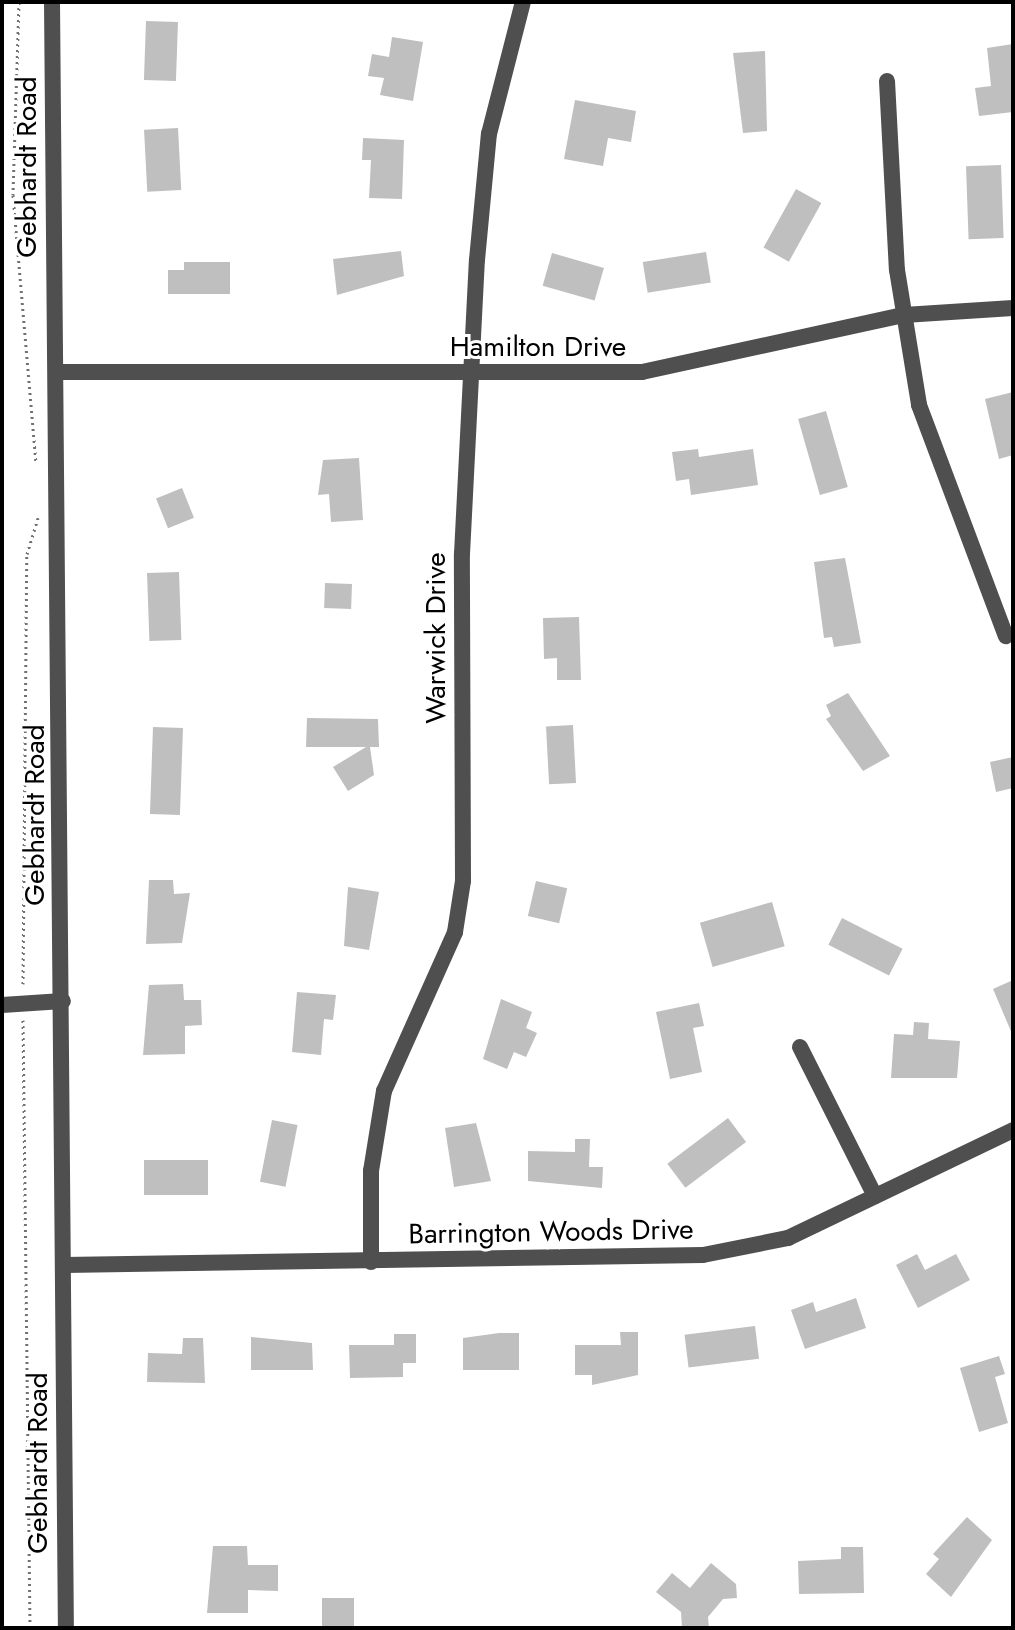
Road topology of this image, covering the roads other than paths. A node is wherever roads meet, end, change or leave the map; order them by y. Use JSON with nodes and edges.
{"nodes":[{"id":1,"x":52,"y":2,"type":"edge"},
{"id":2,"x":523,"y":2,"type":"edge"},
{"id":3,"x":887,"y":81,"type":"dead end"},
{"id":4,"x":1013,"y":308,"type":"edge"},
{"id":5,"x":904,"y":315,"type":"junction"},
{"id":6,"x":56,"y":372,"type":"junction"},
{"id":7,"x":471,"y":375,"type":"junction"},
{"id":8,"x":1006,"y":636,"type":"dead end"},
{"id":9,"x":63,"y":1001,"type":"junction"},
{"id":10,"x":2,"y":1005,"type":"edge"},
{"id":11,"x":800,"y":1047,"type":"dead end"},
{"id":12,"x":1012,"y":1134,"type":"edge"},
{"id":13,"x":875,"y":1196,"type":"junction"},
{"id":14,"x":371,"y":1262,"type":"junction"},
{"id":15,"x":64,"y":1265,"type":"junction"},
{"id":16,"x":66,"y":1628,"type":"edge"}],
"edges":[{"from":1,"to":6,"type":"street","name":"Gebhardt Road"},
{"from":2,"to":7,"type":"street","name":"Warwick Drive"},
{"from":3,"to":5,"type":"street"},
{"from":4,"to":5,"type":"street","name":"Hamilton Drive"},
{"from":5,"to":7,"type":"street","name":"Hamilton Drive"},
{"from":5,"to":8,"type":"street"},
{"from":6,"to":7,"type":"street","name":"Hamilton Drive"},
{"from":6,"to":9,"type":"street","name":"Gebhardt Road"},
{"from":7,"to":14,"type":"street","name":"Warwick Drive"},
{"from":9,"to":10,"type":"street"},
{"from":9,"to":15,"type":"street","name":"Gebhardt Road"},
{"from":11,"to":13,"type":"street"},
{"from":12,"to":13,"type":"street","name":"Barrington Woods Drive"},
{"from":13,"to":14,"type":"street","name":"Barrington Woods Drive"},
{"from":14,"to":15,"type":"street","name":"Barrington Woods Drive"},
{"from":15,"to":16,"type":"street","name":"Gebhardt Road"}]}
